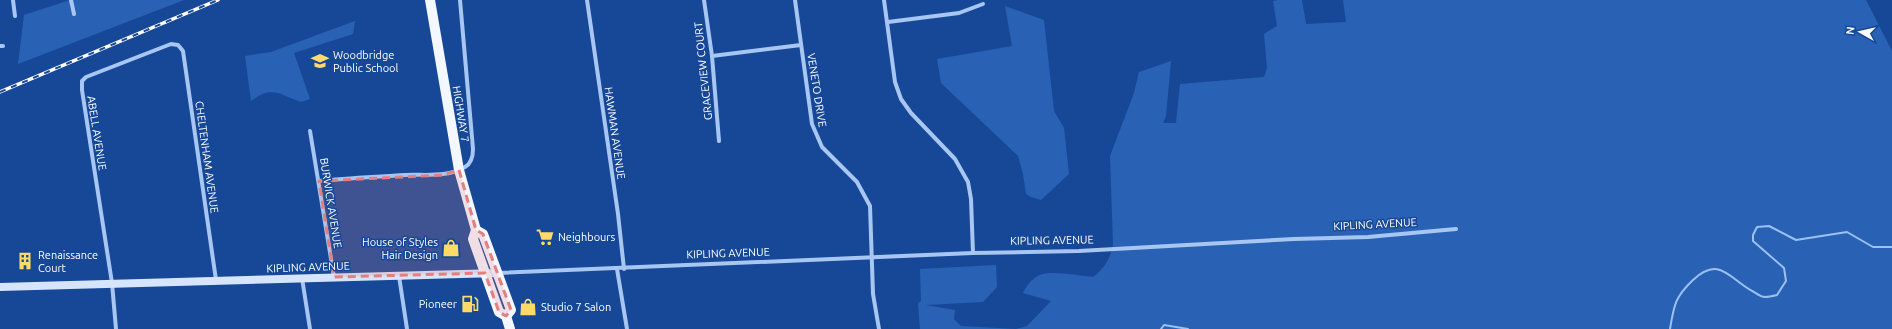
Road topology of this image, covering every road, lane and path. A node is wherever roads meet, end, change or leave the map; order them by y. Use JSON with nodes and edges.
{"nodes":[{"id":1,"x":13,"y":0,"type":"edge"},
{"id":2,"x":71,"y":0,"type":"edge"},
{"id":3,"x":430,"y":0,"type":"edge"},
{"id":4,"x":460,"y":0,"type":"edge"},
{"id":5,"x":587,"y":0,"type":"edge"},
{"id":6,"x":704,"y":0,"type":"edge"},
{"id":7,"x":795,"y":0,"type":"edge"},
{"id":8,"x":884,"y":0,"type":"edge"},
{"id":9,"x":984,"y":4,"type":"dead end"},
{"id":10,"x":74,"y":14,"type":"dead end"},
{"id":11,"x":15,"y":16,"type":"dead end"},
{"id":12,"x":888,"y":22,"type":"junction"},
{"id":13,"x":171,"y":44,"type":"joint"},
{"id":14,"x":801,"y":45,"type":"junction"},
{"id":15,"x":712,"y":56,"type":"junction"},
{"id":16,"x":310,"y":131,"type":"dead end"},
{"id":17,"x":719,"y":141,"type":"dead end"},
{"id":18,"x":458,"y":170,"type":"junction"},
{"id":19,"x":318,"y":181,"type":"junction"},
{"id":20,"x":1456,"y":229,"type":"dead end"},
{"id":21,"x":476,"y":230,"type":"junction"},
{"id":22,"x":974,"y":253,"type":"junction"},
{"id":23,"x":872,"y":259,"type":"junction"},
{"id":24,"x":617,"y":269,"type":"junction"},
{"id":25,"x":624,"y":269,"type":"junction"},
{"id":26,"x":498,"y":273,"type":"junction"},
{"id":27,"x":485,"y":274,"type":"junction"},
{"id":28,"x":399,"y":276,"type":"junction"},
{"id":29,"x":334,"y":277,"type":"junction"},
{"id":30,"x":302,"y":278,"type":"junction"},
{"id":31,"x":216,"y":280,"type":"junction"},
{"id":32,"x":112,"y":284,"type":"junction"},
{"id":33,"x":0,"y":287,"type":"edge"},
{"id":34,"x":506,"y":316,"type":"junction"},
{"id":35,"x":116,"y":329,"type":"edge"},
{"id":36,"x":310,"y":329,"type":"edge"},
{"id":37,"x":407,"y":329,"type":"edge"},
{"id":38,"x":510,"y":329,"type":"edge"},
{"id":39,"x":627,"y":329,"type":"edge"},
{"id":40,"x":879,"y":329,"type":"edge"}],
"edges":[{"from":1,"to":11,"type":"street"},
{"from":2,"to":10,"type":"street"},
{"from":3,"to":18,"type":"main road","name":"HIGHWAY 7"},
{"from":4,"to":18,"type":"street"},
{"from":5,"to":25,"type":"street","name":"HAWMAN AVENUE"},
{"from":6,"to":15,"type":"street","name":"GRACEVIEW COURT"},
{"from":7,"to":14,"type":"street","name":"VENETO DRIVE"},
{"from":8,"to":12,"type":"street"},
{"from":9,"to":12,"type":"street"},
{"from":12,"to":22,"type":"street"},
{"from":13,"to":31,"type":"street","name":"CHELTENHAM AVENUE"},
{"from":13,"to":32,"type":"street","name":"ABELL AVENUE"},
{"from":14,"to":15,"type":"street"},
{"from":14,"to":23,"type":"street","name":"VENETO DRIVE"},
{"from":15,"to":17,"type":"street","name":"GRACEVIEW COURT"},
{"from":16,"to":19,"type":"street","name":"BURWICK AVENUE"},
{"from":18,"to":19,"type":"street"},
{"from":18,"to":21,"type":"main road","name":"HIGHWAY 7"},
{"from":19,"to":29,"type":"street","name":"BURWICK AVENUE"},
{"from":20,"to":22,"type":"street","name":"KIPLING AVENUE"},
{"from":21,"to":26,"type":"main road","name":"HIGHWAY 7"},
{"from":21,"to":27,"type":"main road","name":"HIGHWAY 7"},
{"from":22,"to":23,"type":"street","name":"KIPLING AVENUE"},
{"from":23,"to":25,"type":"street","name":"KIPLING AVENUE"},
{"from":23,"to":40,"type":"street","name":"VENETO DRIVE"},
{"from":24,"to":25,"type":"street","name":"KIPLING AVENUE"},
{"from":24,"to":26,"type":"street","name":"KIPLING AVENUE"},
{"from":24,"to":39,"type":"street"},
{"from":26,"to":27,"type":"street","name":"KIPLING AVENUE"},
{"from":26,"to":34,"type":"main road","name":"HIGHWAY 7"},
{"from":27,"to":28,"type":"street","name":"KIPLING AVENUE"},
{"from":27,"to":34,"type":"main road","name":"HIGHWAY 7"},
{"from":28,"to":29,"type":"street","name":"KIPLING AVENUE"},
{"from":28,"to":37,"type":"street"},
{"from":29,"to":30,"type":"street","name":"KIPLING AVENUE"},
{"from":30,"to":31,"type":"street","name":"KIPLING AVENUE"},
{"from":30,"to":36,"type":"street"},
{"from":31,"to":32,"type":"street","name":"KIPLING AVENUE"},
{"from":32,"to":33,"type":"street","name":"KIPLING AVENUE"},
{"from":32,"to":35,"type":"street"},
{"from":34,"to":38,"type":"main road","name":"HIGHWAY 7"}]}
